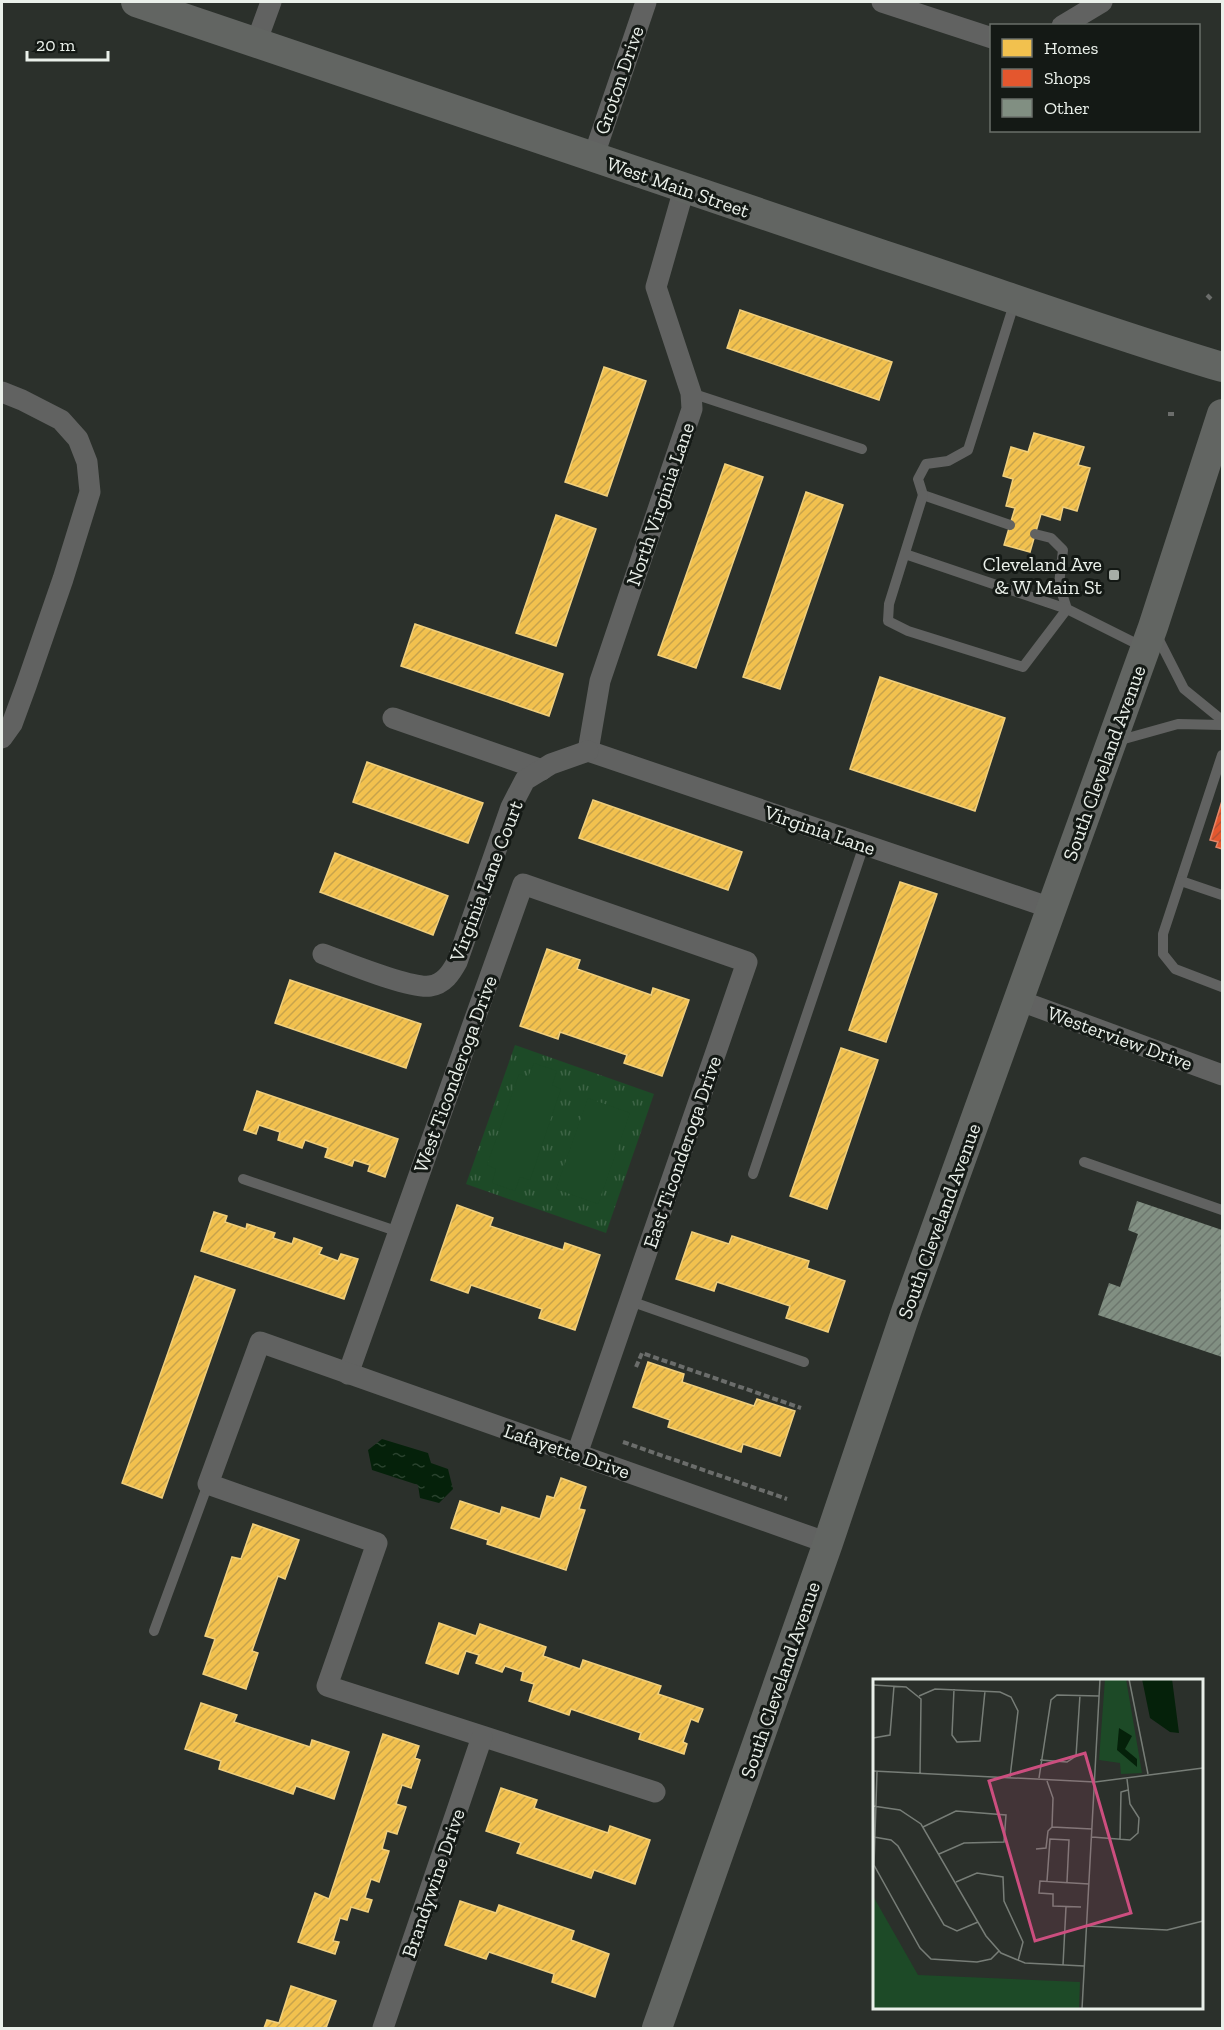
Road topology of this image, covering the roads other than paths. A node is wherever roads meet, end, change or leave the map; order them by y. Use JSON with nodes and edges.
{"nodes":[{"id":1,"x":136,"y":2,"type":"edge"},
{"id":2,"x":271,"y":2,"type":"edge"},
{"id":3,"x":646,"y":2,"type":"edge"},
{"id":4,"x":882,"y":2,"type":"edge"},
{"id":5,"x":1102,"y":2,"type":"edge"},
{"id":6,"x":1065,"y":24,"type":"edge"},
{"id":7,"x":990,"y":37,"type":"edge"},
{"id":8,"x":256,"y":43,"type":"junction"},
{"id":9,"x":593,"y":158,"type":"junction"},
{"id":10,"x":684,"y":189,"type":"junction"},
{"id":11,"x":1016,"y":299,"type":"junction"},
{"id":12,"x":1222,"y":367,"type":"edge"},
{"id":13,"x":2,"y":393,"type":"edge"},
{"id":14,"x":691,"y":393,"type":"junction"},
{"id":15,"x":1222,"y":414,"type":"edge"},
{"id":16,"x":862,"y":449,"type":"dead end"},
{"id":17,"x":923,"y":495,"type":"junction"},
{"id":18,"x":1010,"y":525,"type":"dead end"},
{"id":19,"x":1035,"y":534,"type":"dead end"},
{"id":20,"x":905,"y":554,"type":"junction"},
{"id":21,"x":1067,"y":609,"type":"junction"},
{"id":22,"x":1149,"y":638,"type":"junction"},
{"id":23,"x":393,"y":718,"type":"dead end"},
{"id":24,"x":1222,"y":722,"type":"edge"},
{"id":25,"x":2,"y":738,"type":"edge"},
{"id":26,"x":1111,"y":742,"type":"junction"},
{"id":27,"x":588,"y":751,"type":"junction"},
{"id":28,"x":1222,"y":755,"type":"edge"},
{"id":29,"x":542,"y":770,"type":"junction"},
{"id":30,"x":864,"y":845,"type":"junction"},
{"id":31,"x":1180,"y":881,"type":"junction"},
{"id":32,"x":1222,"y":895,"type":"edge"},
{"id":33,"x":1052,"y":908,"type":"junction"},
{"id":34,"x":634,"y":922,"type":"joint"},
{"id":35,"x":323,"y":954,"type":"dead end"},
{"id":36,"x":1222,"y":987,"type":"edge"},
{"id":37,"x":1018,"y":1000,"type":"junction"},
{"id":38,"x":1222,"y":1075,"type":"edge"},
{"id":39,"x":1084,"y":1162,"type":"dead end"},
{"id":40,"x":753,"y":1174,"type":"dead end"},
{"id":41,"x":243,"y":1179,"type":"dead end"},
{"id":42,"x":1222,"y":1210,"type":"edge"},
{"id":43,"x":399,"y":1232,"type":"junction"},
{"id":44,"x":630,"y":1301,"type":"junction"},
{"id":45,"x":804,"y":1362,"type":"dead end"},
{"id":46,"x":348,"y":1374,"type":"junction"},
{"id":47,"x":577,"y":1454,"type":"junction"},
{"id":48,"x":208,"y":1484,"type":"junction"},
{"id":49,"x":828,"y":1543,"type":"junction"},
{"id":50,"x":154,"y":1631,"type":"dead end"},
{"id":51,"x":482,"y":1737,"type":"junction"},
{"id":52,"x":655,"y":1792,"type":"dead end"},
{"id":53,"x":383,"y":2028,"type":"edge"},
{"id":54,"x":660,"y":2028,"type":"edge"}],
"edges":[{"from":1,"to":8,"type":"main road","name":"West Main Street"},
{"from":2,"to":8,"type":"street"},
{"from":3,"to":9,"type":"street","name":"Groton Drive"},
{"from":4,"to":7,"type":"street"},
{"from":5,"to":6,"type":"street"},
{"from":8,"to":9,"type":"main road","name":"West Main Street"},
{"from":9,"to":10,"type":"main road","name":"West Main Street"},
{"from":10,"to":11,"type":"main road","name":"West Main Street"},
{"from":10,"to":14,"type":"street","name":"North Virginia Lane"},
{"from":11,"to":12,"type":"main road","name":"West Main Street"},
{"from":11,"to":17,"type":"lane"},
{"from":13,"to":25,"type":"street"},
{"from":14,"to":16,"type":"lane"},
{"from":14,"to":27,"type":"street","name":"North Virginia Lane"},
{"from":15,"to":22,"type":"main road","name":"South Cleveland Avenue"},
{"from":17,"to":18,"type":"lane"},
{"from":17,"to":20,"type":"lane"},
{"from":19,"to":21,"type":"lane"},
{"from":20,"to":21,"type":"lane"},
{"from":20,"to":21,"type":"lane"},
{"from":21,"to":22,"type":"lane"},
{"from":22,"to":24,"type":"lane"},
{"from":22,"to":26,"type":"main road","name":"South Cleveland Avenue"},
{"from":23,"to":29,"type":"street"},
{"from":24,"to":26,"type":"lane"},
{"from":26,"to":33,"type":"main road","name":"South Cleveland Avenue"},
{"from":27,"to":29,"type":"street","name":"Virginia Lane Court"},
{"from":27,"to":30,"type":"street","name":"Virginia Lane"},
{"from":28,"to":31,"type":"lane"},
{"from":29,"to":35,"type":"street","name":"Virginia Lane Court"},
{"from":30,"to":33,"type":"street","name":"Virginia Lane"},
{"from":30,"to":40,"type":"lane"},
{"from":31,"to":32,"type":"lane"},
{"from":31,"to":36,"type":"lane"},
{"from":33,"to":37,"type":"main road","name":"South Cleveland Avenue"},
{"from":34,"to":43,"type":"street","name":"West Ticonderoga Drive"},
{"from":34,"to":44,"type":"street","name":"East Ticonderoga Drive"},
{"from":37,"to":38,"type":"street","name":"Westerview Drive"},
{"from":37,"to":49,"type":"main road","name":"South Cleveland Avenue"},
{"from":39,"to":42,"type":"lane"},
{"from":41,"to":43,"type":"lane"},
{"from":43,"to":46,"type":"street","name":"West Ticonderoga Drive"},
{"from":44,"to":45,"type":"lane"},
{"from":44,"to":47,"type":"street","name":"East Ticonderoga Drive"},
{"from":46,"to":47,"type":"street","name":"Lafayette Drive"},
{"from":46,"to":48,"type":"street","name":"Lafayette Drive"},
{"from":47,"to":49,"type":"street","name":"Lafayette Drive"},
{"from":48,"to":50,"type":"lane"},
{"from":48,"to":51,"type":"street"},
{"from":49,"to":54,"type":"main road","name":"South Cleveland Avenue"},
{"from":51,"to":52,"type":"street"},
{"from":51,"to":53,"type":"street","name":"Brandywine Drive"}]}
